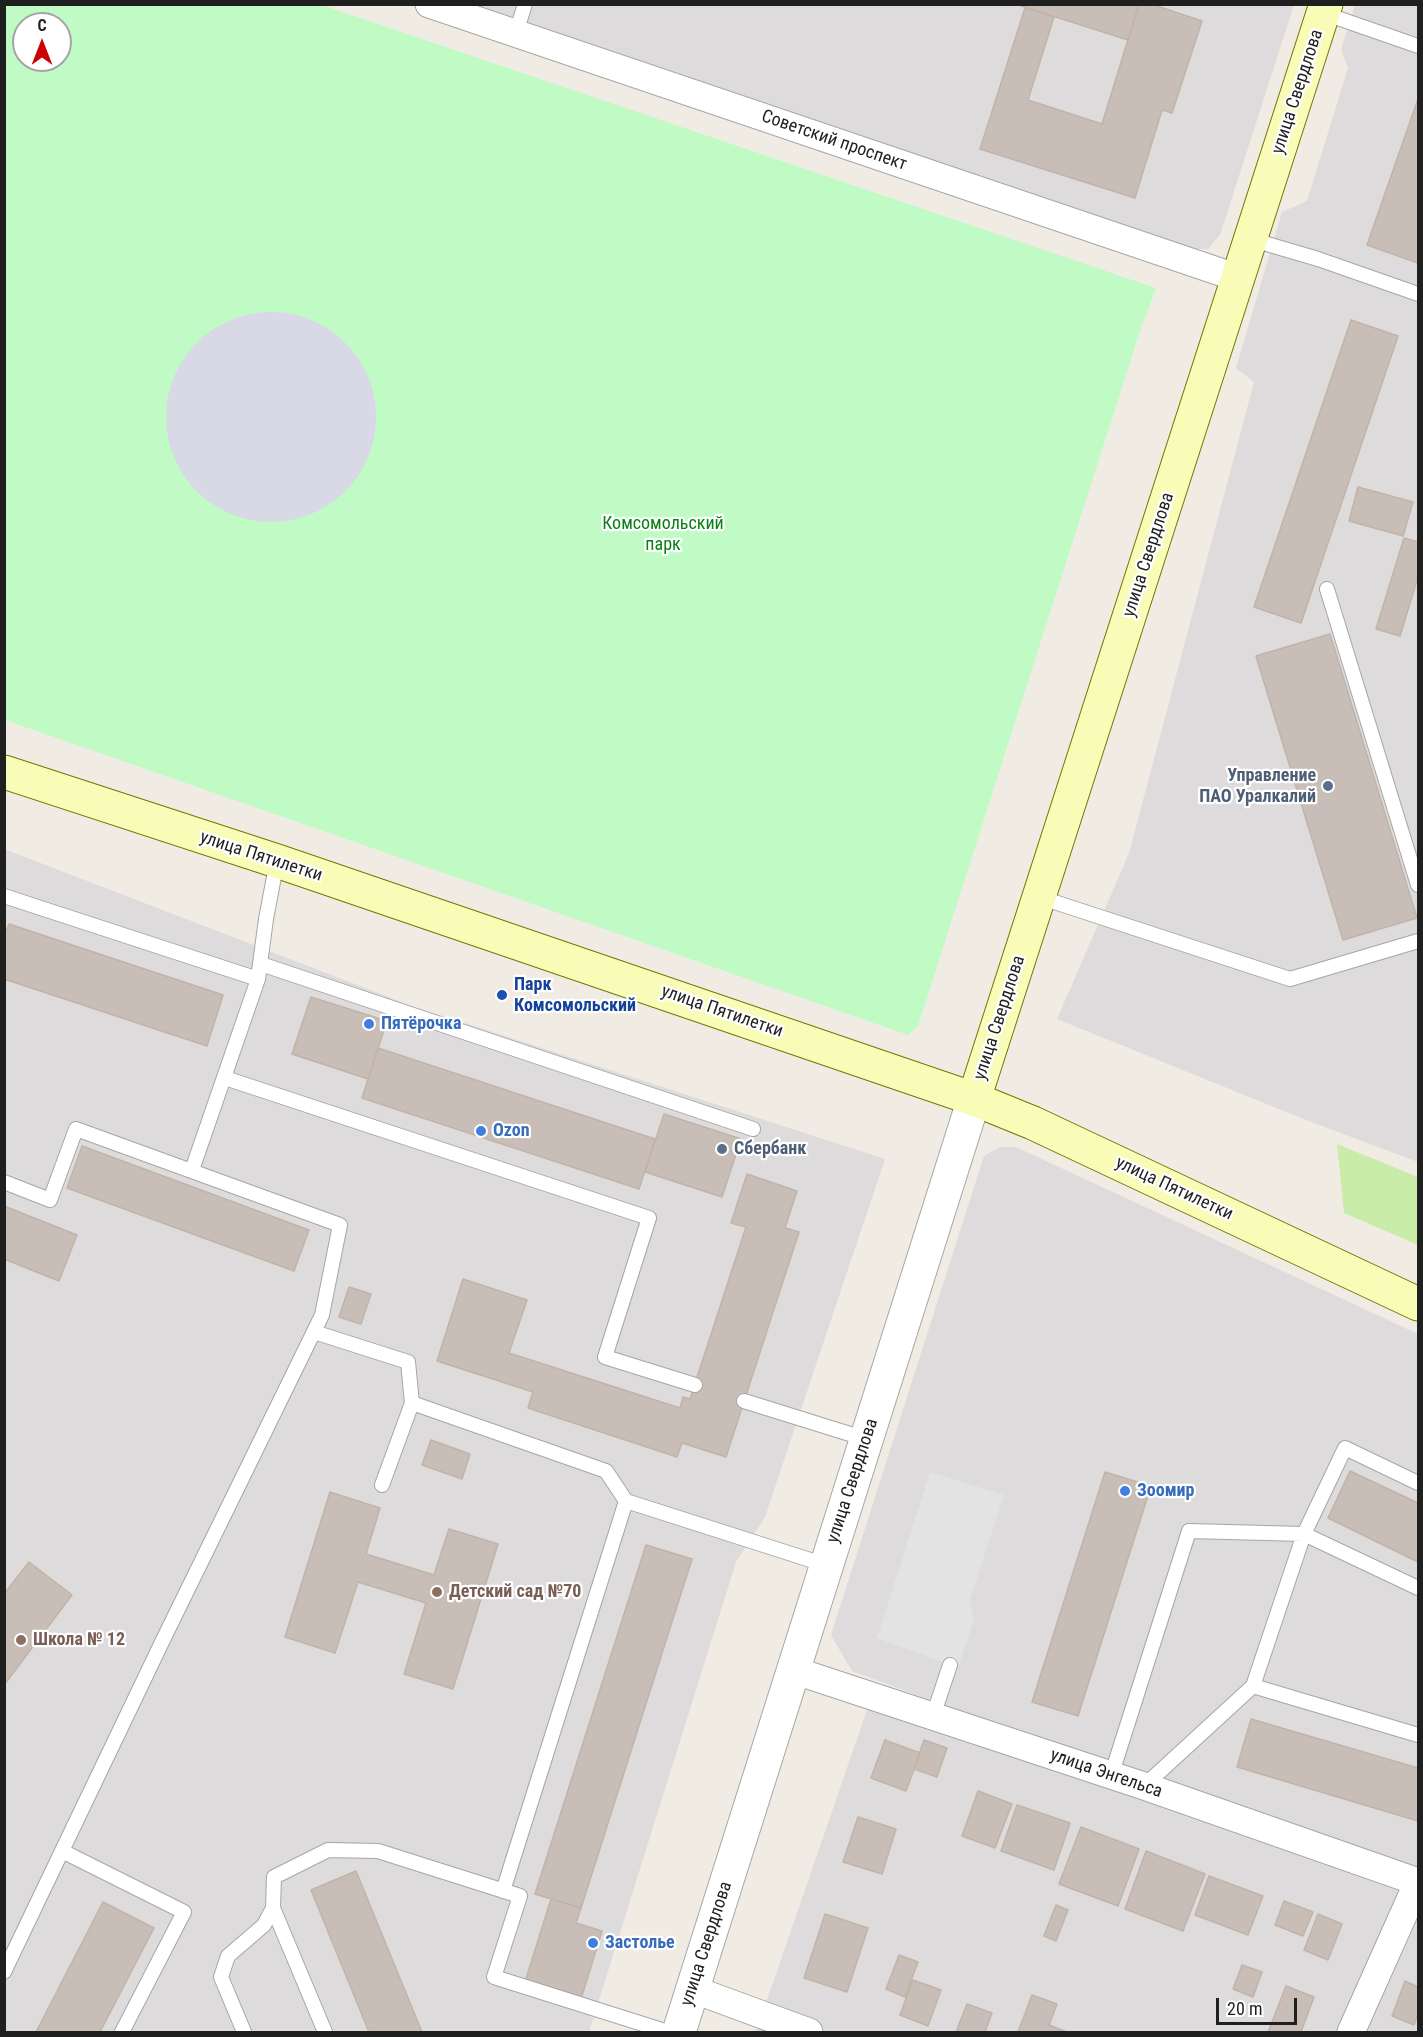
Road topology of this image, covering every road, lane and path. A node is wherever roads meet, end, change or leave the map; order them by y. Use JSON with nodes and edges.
{"nodes":[{"id":1,"x":429,"y":4,"type":"edge"},
{"id":2,"x":525,"y":4,"type":"edge"},
{"id":3,"x":1324,"y":9,"type":"edge"},
{"id":4,"x":516,"y":33,"type":"junction"},
{"id":5,"x":1417,"y":41,"type":"edge"},
{"id":6,"x":1250,"y":240,"type":"junction"},
{"id":7,"x":1238,"y":278,"type":"junction"},
{"id":8,"x":1419,"y":294,"type":"edge"},
{"id":9,"x":1327,"y":589,"type":"dead end"},
{"id":10,"x":4,"y":772,"type":"edge"},
{"id":11,"x":277,"y":861,"type":"junction"},
{"id":12,"x":1419,"y":885,"type":"edge"},
{"id":13,"x":4,"y":896,"type":"edge"},
{"id":14,"x":1039,"y":897,"type":"junction"},
{"id":15,"x":1419,"y":941,"type":"edge"},
{"id":16,"x":261,"y":964,"type":"junction"},
{"id":17,"x":258,"y":979,"type":"junction"},
{"id":18,"x":225,"y":1078,"type":"junction"},
{"id":19,"x":974,"y":1099,"type":"junction"},
{"id":20,"x":753,"y":1129,"type":"dead end"},
{"id":21,"x":192,"y":1170,"type":"junction"},
{"id":22,"x":4,"y":1182,"type":"edge"},
{"id":23,"x":1419,"y":1305,"type":"edge"},
{"id":24,"x":314,"y":1332,"type":"junction"},
{"id":25,"x":695,"y":1385,"type":"dead end"},
{"id":26,"x":744,"y":1401,"type":"dead end"},
{"id":27,"x":412,"y":1402,"type":"junction"},
{"id":28,"x":866,"y":1439,"type":"junction"},
{"id":29,"x":1419,"y":1483,"type":"edge"},
{"id":30,"x":382,"y":1485,"type":"dead end"},
{"id":31,"x":627,"y":1501,"type":"junction"},
{"id":32,"x":1304,"y":1534,"type":"junction"},
{"id":33,"x":826,"y":1565,"type":"junction"},
{"id":34,"x":1419,"y":1588,"type":"edge"},
{"id":35,"x":950,"y":1665,"type":"dead end"},
{"id":36,"x":793,"y":1670,"type":"junction"},
{"id":37,"x":1253,"y":1686,"type":"junction"},
{"id":38,"x":933,"y":1716,"type":"junction"},
{"id":39,"x":1419,"y":1735,"type":"edge"},
{"id":40,"x":1111,"y":1776,"type":"junction"},
{"id":41,"x":1144,"y":1786,"type":"junction"},
{"id":42,"x":62,"y":1851,"type":"junction"},
{"id":43,"x":1418,"y":1882,"type":"edge"},
{"id":44,"x":503,"y":1891,"type":"junction"},
{"id":45,"x":273,"y":1908,"type":"junction"},
{"id":46,"x":9,"y":1951,"type":"edge"},
{"id":47,"x":4,"y":1972,"type":"edge"},
{"id":48,"x":692,"y":1989,"type":"junction"},
{"id":49,"x":122,"y":2032,"type":"edge"},
{"id":50,"x":244,"y":2032,"type":"edge"},
{"id":51,"x":324,"y":2032,"type":"edge"},
{"id":52,"x":668,"y":2032,"type":"edge"},
{"id":53,"x":679,"y":2032,"type":"edge"},
{"id":54,"x":809,"y":2032,"type":"edge"},
{"id":55,"x":1351,"y":2032,"type":"edge"}],
"edges":[{"from":1,"to":4,"type":"street","name":"Советский проспект"},
{"from":2,"to":4,"type":"lane"},
{"from":3,"to":5,"type":"lane"},
{"from":3,"to":6,"type":"main road","name":"улица Свердлова"},
{"from":4,"to":7,"type":"street","name":"Советский проспект"},
{"from":6,"to":7,"type":"main road","name":"улица Свердлова"},
{"from":6,"to":8,"type":"lane"},
{"from":7,"to":14,"type":"main road","name":"улица Свердлова"},
{"from":9,"to":12,"type":"lane"},
{"from":10,"to":11,"type":"main road","name":"улица Пятилетки"},
{"from":11,"to":16,"type":"lane"},
{"from":11,"to":19,"type":"main road","name":"улица Пятилетки"},
{"from":13,"to":17,"type":"lane"},
{"from":14,"to":15,"type":"lane"},
{"from":14,"to":19,"type":"main road","name":"улица Свердлова"},
{"from":16,"to":17,"type":"lane"},
{"from":16,"to":20,"type":"lane"},
{"from":17,"to":18,"type":"lane"},
{"from":18,"to":21,"type":"lane"},
{"from":18,"to":25,"type":"lane"},
{"from":19,"to":23,"type":"main road","name":"улица Пятилетки"},
{"from":19,"to":28,"type":"street","name":"улица Свердлова"},
{"from":21,"to":22,"type":"lane"},
{"from":21,"to":24,"type":"lane"},
{"from":24,"to":27,"type":"lane"},
{"from":24,"to":42,"type":"lane"},
{"from":26,"to":28,"type":"lane"},
{"from":27,"to":30,"type":"lane"},
{"from":27,"to":31,"type":"lane"},
{"from":28,"to":33,"type":"street","name":"улица Свердлова"},
{"from":29,"to":32,"type":"lane"},
{"from":31,"to":33,"type":"lane"},
{"from":31,"to":44,"type":"lane"},
{"from":32,"to":34,"type":"lane"},
{"from":32,"to":37,"type":"lane"},
{"from":32,"to":40,"type":"lane"},
{"from":33,"to":36,"type":"street","name":"улица Свердлова"},
{"from":35,"to":38,"type":"lane"},
{"from":36,"to":38,"type":"street","name":"улица Энгельса"},
{"from":36,"to":48,"type":"street","name":"улица Свердлова"},
{"from":37,"to":39,"type":"lane"},
{"from":37,"to":41,"type":"lane"},
{"from":38,"to":40,"type":"street","name":"улица Энгельса"},
{"from":40,"to":41,"type":"street","name":"улица Энгельса"},
{"from":41,"to":43,"type":"street","name":"улица Энгельса"},
{"from":42,"to":46,"type":"lane"},
{"from":42,"to":49,"type":"lane"},
{"from":43,"to":55,"type":"street"},
{"from":44,"to":45,"type":"lane"},
{"from":44,"to":52,"type":"lane"},
{"from":45,"to":50,"type":"lane"},
{"from":45,"to":51,"type":"lane"},
{"from":46,"to":47,"type":"lane"},
{"from":48,"to":53,"type":"street","name":"улица Свердлова"},
{"from":48,"to":54,"type":"street"}]}
